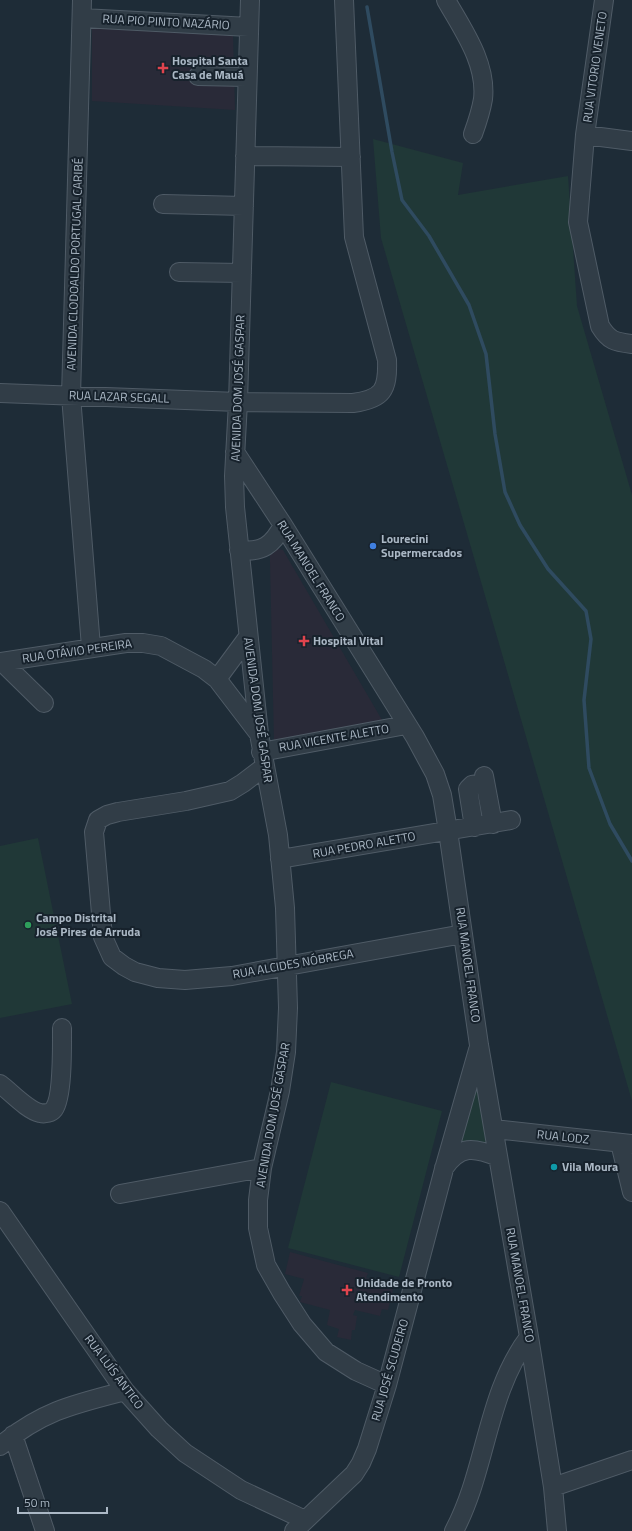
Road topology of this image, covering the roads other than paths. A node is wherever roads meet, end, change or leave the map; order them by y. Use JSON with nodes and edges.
{"nodes":[{"id":1,"x":82,"y":0,"type":"edge"},
{"id":2,"x":250,"y":0,"type":"edge"},
{"id":3,"x":344,"y":0,"type":"edge"},
{"id":4,"x":446,"y":0,"type":"edge"},
{"id":5,"x":604,"y":0,"type":"edge"},
{"id":6,"x":82,"y":18,"type":"junction"},
{"id":7,"x":249,"y":27,"type":"junction"},
{"id":8,"x":198,"y":76,"type":"dead end"},
{"id":9,"x":247,"y":77,"type":"junction"},
{"id":10,"x":473,"y":134,"type":"dead end"},
{"id":11,"x":586,"y":135,"type":"junction"},
{"id":12,"x":632,"y":141,"type":"edge"},
{"id":13,"x":245,"y":156,"type":"junction"},
{"id":14,"x":351,"y":157,"type":"junction"},
{"id":15,"x":163,"y":204,"type":"dead end"},
{"id":16,"x":244,"y":206,"type":"junction"},
{"id":17,"x":179,"y":272,"type":"dead end"},
{"id":18,"x":242,"y":273,"type":"junction"},
{"id":19,"x":632,"y":344,"type":"edge"},
{"id":20,"x":0,"y":393,"type":"edge"},
{"id":21,"x":71,"y":396,"type":"junction"},
{"id":22,"x":238,"y":402,"type":"junction"},
{"id":23,"x":235,"y":452,"type":"junction"},
{"id":24,"x":268,"y":502,"type":"junction"},
{"id":25,"x":235,"y":507,"type":"junction"},
{"id":26,"x":283,"y":525,"type":"junction"},
{"id":27,"x":239,"y":550,"type":"junction"},
{"id":28,"x":248,"y":637,"type":"junction"},
{"id":29,"x":91,"y":647,"type":"junction"},
{"id":30,"x":1,"y":662,"type":"edge"},
{"id":31,"x":217,"y":679,"type":"junction"},
{"id":32,"x":44,"y":702,"type":"dead end"},
{"id":33,"x":406,"y":725,"type":"junction"},
{"id":34,"x":259,"y":734,"type":"junction"},
{"id":35,"x":263,"y":759,"type":"junction"},
{"id":36,"x":511,"y":820,"type":"dead end"},
{"id":37,"x":493,"y":824,"type":"junction"},
{"id":38,"x":474,"y":827,"type":"junction"},
{"id":39,"x":448,"y":831,"type":"junction"},
{"id":40,"x":280,"y":859,"type":"junction"},
{"id":41,"x":463,"y":934,"type":"junction"},
{"id":42,"x":287,"y":965,"type":"junction"},
{"id":43,"x":62,"y":1028,"type":"dead end"},
{"id":44,"x":479,"y":1045,"type":"junction"},
{"id":45,"x":0,"y":1084,"type":"edge"},
{"id":46,"x":494,"y":1129,"type":"junction"},
{"id":47,"x":626,"y":1144,"type":"edge"},
{"id":48,"x":498,"y":1158,"type":"junction"},
{"id":49,"x":262,"y":1168,"type":"junction"},
{"id":50,"x":444,"y":1169,"type":"junction"},
{"id":51,"x":632,"y":1192,"type":"edge"},
{"id":52,"x":120,"y":1194,"type":"dead end"},
{"id":53,"x":0,"y":1211,"type":"edge"},
{"id":54,"x":529,"y":1337,"type":"junction"},
{"id":55,"x":387,"y":1385,"type":"junction"},
{"id":56,"x":125,"y":1391,"type":"junction"},
{"id":57,"x":7,"y":1440,"type":"edge"},
{"id":58,"x":632,"y":1460,"type":"edge"},
{"id":59,"x":553,"y":1487,"type":"junction"},
{"id":60,"x":300,"y":1526,"type":"edge"},
{"id":61,"x":45,"y":1531,"type":"edge"},
{"id":62,"x":454,"y":1531,"type":"edge"},
{"id":63,"x":557,"y":1531,"type":"edge"}],
"edges":[{"from":1,"to":6,"type":"street","name":"AVENIDA CLODOALDO PORTUGAL CARIBÉ"},
{"from":2,"to":7,"type":"street","name":"AVENIDA DOM JOSÉ GASPAR"},
{"from":3,"to":14,"type":"street"},
{"from":4,"to":10,"type":"street"},
{"from":5,"to":11,"type":"street","name":"RUA VITORIO VENETO"},
{"from":6,"to":7,"type":"street","name":"RUA PIO PINTO NAZÁRIO"},
{"from":6,"to":21,"type":"street","name":"AVENIDA CLODOALDO PORTUGAL CARIBÉ"},
{"from":7,"to":9,"type":"street","name":"AVENIDA DOM JOSÉ GASPAR"},
{"from":8,"to":9,"type":"street"},
{"from":9,"to":13,"type":"street","name":"AVENIDA DOM JOSÉ GASPAR"},
{"from":11,"to":12,"type":"street"},
{"from":11,"to":19,"type":"street","name":"RUA VITORIO VENETO"},
{"from":13,"to":14,"type":"street"},
{"from":13,"to":16,"type":"street","name":"AVENIDA DOM JOSÉ GASPAR"},
{"from":14,"to":22,"type":"street","name":"RUA LAZAR SEGALL"},
{"from":15,"to":16,"type":"street"},
{"from":16,"to":18,"type":"street","name":"AVENIDA DOM JOSÉ GASPAR"},
{"from":17,"to":18,"type":"street"},
{"from":18,"to":22,"type":"street","name":"AVENIDA DOM JOSÉ GASPAR"},
{"from":20,"to":21,"type":"street","name":"RUA LAZAR SEGALL"},
{"from":21,"to":22,"type":"street","name":"RUA LAZAR SEGALL"},
{"from":21,"to":29,"type":"street","name":"AVENIDA CLODOALDO PORTUGAL CARIBÉ"},
{"from":22,"to":23,"type":"street","name":"AVENIDA DOM JOSÉ GASPAR"},
{"from":23,"to":24,"type":"street","name":"RUA MANOEL FRANCO"},
{"from":23,"to":25,"type":"street","name":"AVENIDA DOM JOSÉ GASPAR"},
{"from":24,"to":25,"type":"street"},
{"from":24,"to":26,"type":"street","name":"RUA MANOEL FRANCO"},
{"from":25,"to":27,"type":"street","name":"AVENIDA DOM JOSÉ GASPAR"},
{"from":26,"to":27,"type":"street"},
{"from":26,"to":33,"type":"street","name":"RUA MANOEL FRANCO"},
{"from":27,"to":28,"type":"street","name":"AVENIDA DOM JOSÉ GASPAR"},
{"from":28,"to":31,"type":"street"},
{"from":28,"to":34,"type":"street","name":"AVENIDA DOM JOSÉ GASPAR"},
{"from":29,"to":30,"type":"street","name":"RUA OTÁVIO PEREIRA"},
{"from":29,"to":31,"type":"street","name":"RUA OTÁVIO PEREIRA"},
{"from":30,"to":32,"type":"street"},
{"from":31,"to":34,"type":"street","name":"RUA OTÁVIO PEREIRA"},
{"from":33,"to":35,"type":"street","name":"RUA VICENTE ALETTO"},
{"from":33,"to":39,"type":"street","name":"RUA MANOEL FRANCO"},
{"from":34,"to":35,"type":"street","name":"AVENIDA DOM JOSÉ GASPAR"},
{"from":35,"to":40,"type":"street","name":"AVENIDA DOM JOSÉ GASPAR"},
{"from":35,"to":42,"type":"street","name":"RUA ALCIDES NÓBREGA"},
{"from":36,"to":37,"type":"street","name":"RUA PEDRO ALETTO"},
{"from":37,"to":38,"type":"street","name":"RUA PEDRO ALETTO"},
{"from":37,"to":38,"type":"street"},
{"from":38,"to":39,"type":"street","name":"RUA PEDRO ALETTO"},
{"from":39,"to":40,"type":"street","name":"RUA PEDRO ALETTO"},
{"from":39,"to":41,"type":"street","name":"RUA MANOEL FRANCO"},
{"from":40,"to":42,"type":"street","name":"AVENIDA DOM JOSÉ GASPAR"},
{"from":41,"to":42,"type":"street","name":"RUA ALCIDES NÓBREGA"},
{"from":41,"to":44,"type":"street","name":"RUA MANOEL FRANCO"},
{"from":42,"to":49,"type":"street","name":"AVENIDA DOM JOSÉ GASPAR"},
{"from":43,"to":45,"type":"street"},
{"from":44,"to":46,"type":"street","name":"RUA MANOEL FRANCO"},
{"from":44,"to":50,"type":"street","name":"RUA JOSÉ SCUDEIRO"},
{"from":46,"to":47,"type":"street","name":"RUA LODZ"},
{"from":46,"to":48,"type":"street","name":"RUA MANOEL FRANCO"},
{"from":47,"to":51,"type":"street"},
{"from":48,"to":50,"type":"street"},
{"from":48,"to":54,"type":"street","name":"RUA MANOEL FRANCO"},
{"from":49,"to":52,"type":"street"},
{"from":49,"to":55,"type":"street","name":"AVENIDA DOM JOSÉ GASPAR"},
{"from":50,"to":55,"type":"street","name":"RUA JOSÉ SCUDEIRO"},
{"from":53,"to":56,"type":"street","name":"RUA LUÍS ANTICO"},
{"from":54,"to":59,"type":"street","name":"RUA MANOEL FRANCO"},
{"from":54,"to":62,"type":"street"},
{"from":55,"to":60,"type":"street","name":"RUA JOSÉ SCUDEIRO"},
{"from":56,"to":57,"type":"street"},
{"from":56,"to":60,"type":"street","name":"RUA LUÍS ANTICO"},
{"from":57,"to":61,"type":"street"},
{"from":58,"to":59,"type":"street"},
{"from":59,"to":63,"type":"street","name":"RUA MANOEL FRANCO"}]}
